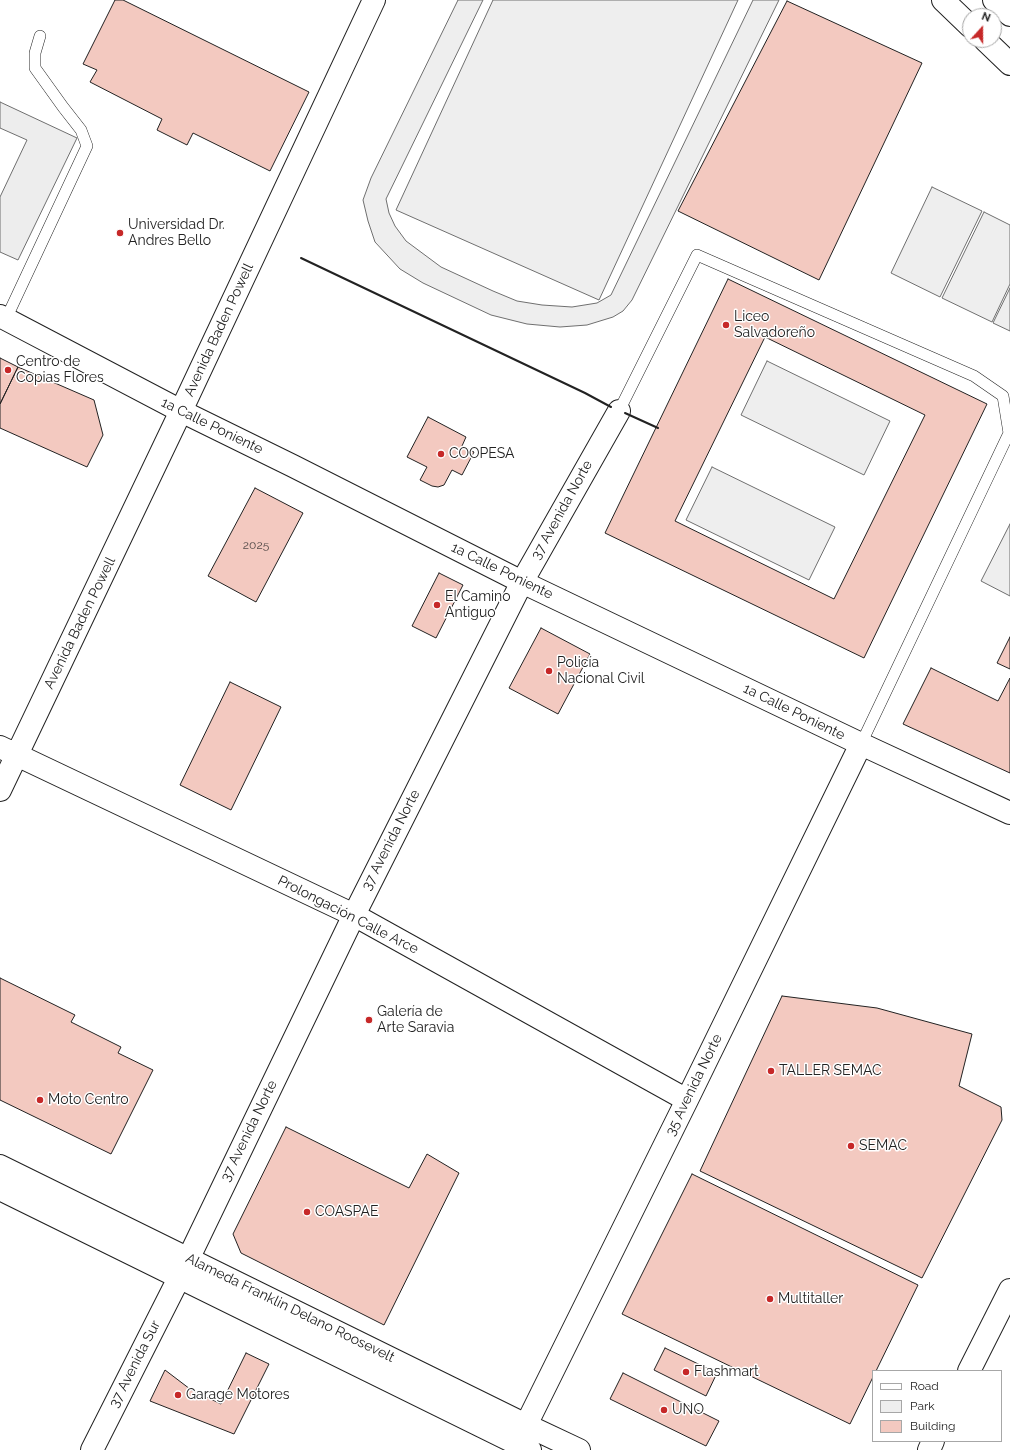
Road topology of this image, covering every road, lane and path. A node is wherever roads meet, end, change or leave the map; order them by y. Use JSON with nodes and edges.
{"nodes":[{"id":1,"x":374,"y":0,"type":"edge"},
{"id":2,"x":943,"y":0,"type":"edge"},
{"id":3,"x":994,"y":0,"type":"edge"},
{"id":4,"x":1010,"y":15,"type":"edge"},
{"id":5,"x":962,"y":18,"type":"edge"},
{"id":6,"x":40,"y":36,"type":"dead end"},
{"id":7,"x":993,"y":48,"type":"edge"},
{"id":8,"x":1010,"y":64,"type":"edge"},
{"id":9,"x":3,"y":318,"type":"edge"},
{"id":10,"x":619,"y":410,"type":"joint"},
{"id":11,"x":181,"y":411,"type":"junction"},
{"id":12,"x":522,"y":582,"type":"junction"},
{"id":13,"x":861,"y":744,"type":"junction"},
{"id":14,"x":8,"y":751,"type":"edge"},
{"id":15,"x":0,"y":790,"type":"edge"},
{"id":16,"x":1010,"y":813,"type":"edge"},
{"id":17,"x":354,"y":915,"type":"junction"},
{"id":18,"x":688,"y":1100,"type":"junction"},
{"id":19,"x":0,"y":1166,"type":"edge"},
{"id":20,"x":0,"y":1189,"type":"edge"},
{"id":21,"x":188,"y":1258,"type":"junction"},
{"id":22,"x":179,"y":1278,"type":"junction"},
{"id":23,"x":1010,"y":1290,"type":"edge"},
{"id":24,"x":970,"y":1370,"type":"edge"},
{"id":25,"x":524,"y":1443,"type":"edge"},
{"id":26,"x":92,"y":1450,"type":"edge"},
{"id":27,"x":579,"y":1450,"type":"edge"}],
"edges":[{"from":1,"to":11,"type":"street","name":"Avenida Baden Powell"},
{"from":2,"to":5,"type":"street"},
{"from":3,"to":4,"type":"street"},
{"from":6,"to":9,"type":"lane"},
{"from":7,"to":8,"type":"street"},
{"from":9,"to":11,"type":"street","name":"1a Calle Poniente"},
{"from":10,"to":12,"type":"street","name":"37 Avenida Norte"},
{"from":10,"to":13,"type":"lane"},
{"from":11,"to":12,"type":"street","name":"1a Calle Poniente"},
{"from":11,"to":14,"type":"street","name":"Avenida Baden Powell"},
{"from":12,"to":13,"type":"street","name":"1a Calle Poniente"},
{"from":12,"to":17,"type":"street","name":"37 Avenida Norte"},
{"from":13,"to":16,"type":"street","name":"1a Calle Poniente"},
{"from":13,"to":18,"type":"street","name":"35 Avenida Norte"},
{"from":14,"to":15,"type":"street","name":"Avenida Baden Powell"},
{"from":14,"to":17,"type":"street","name":"Prolongación Calle Arce"},
{"from":17,"to":18,"type":"street","name":"Prolongación Calle Arce"},
{"from":17,"to":21,"type":"street","name":"37 Avenida Norte"},
{"from":18,"to":25,"type":"street","name":"35 Avenida Norte"},
{"from":19,"to":21,"type":"street","name":"Alameda Franklin Delano Roosevelt"},
{"from":20,"to":22,"type":"street","name":"Alameda Franklin Delano Roosevelt"},
{"from":21,"to":22,"type":"street","name":"37 Avenida Norte"},
{"from":21,"to":25,"type":"street","name":"Alameda Franklin Delano Roosevelt"},
{"from":22,"to":25,"type":"street","name":"Alameda Franklin Delano Roosevelt"},
{"from":22,"to":26,"type":"street","name":"37 Avenida Sur"},
{"from":23,"to":24,"type":"street"},
{"from":25,"to":27,"type":"street","name":"Alameda Franklin Delano Roosevelt"}]}
